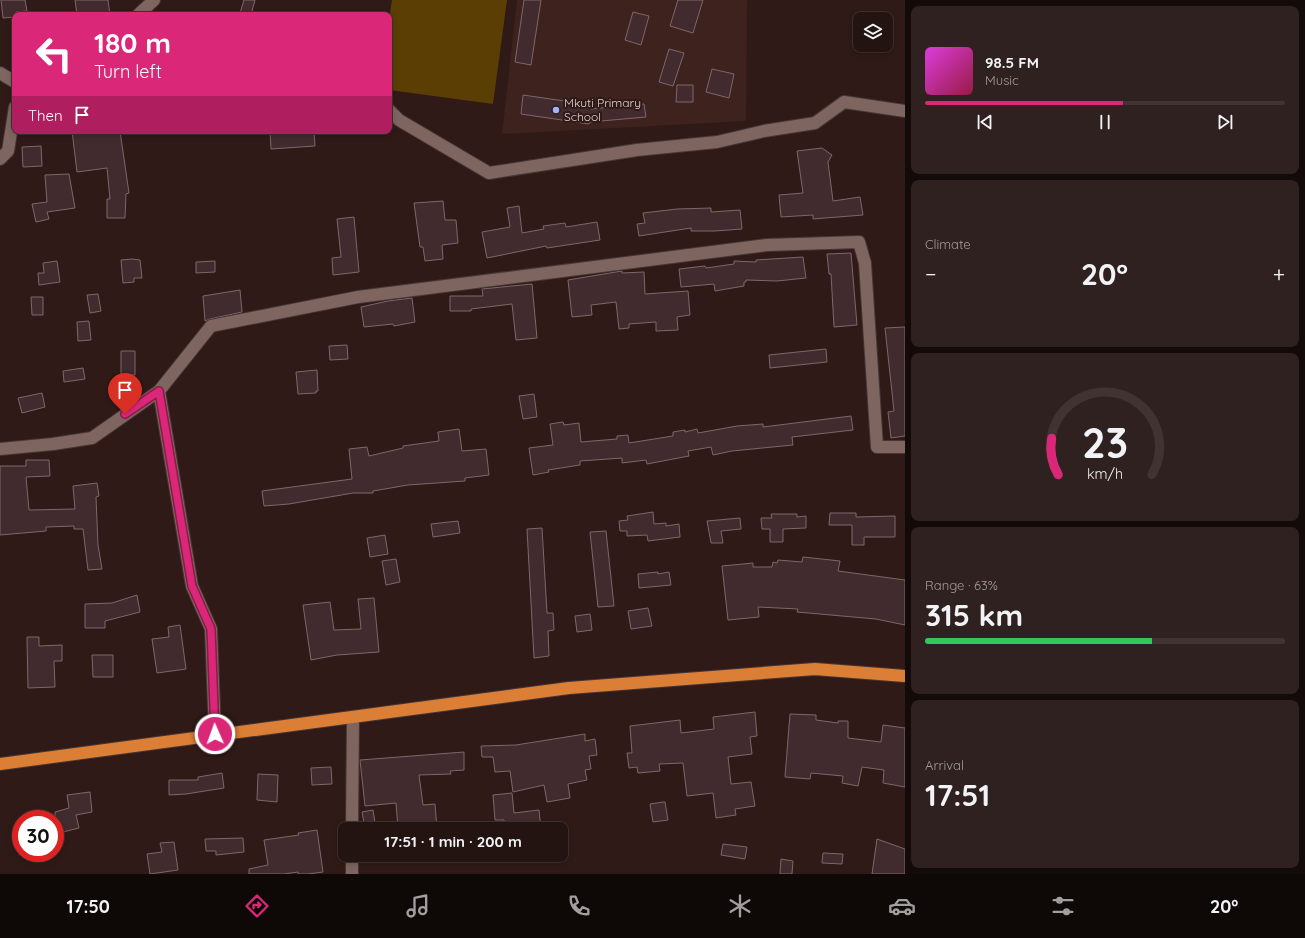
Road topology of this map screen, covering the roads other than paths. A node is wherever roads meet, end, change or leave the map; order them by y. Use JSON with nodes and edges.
{"nodes":[{"id":1,"x":154,"y":0,"type":"edge"},
{"id":2,"x":141,"y":12,"type":"edge"},
{"id":3,"x":0,"y":73,"type":"edge"},
{"id":4,"x":12,"y":79,"type":"edge"},
{"id":5,"x":905,"y":111,"type":"edge"},
{"id":6,"x":392,"y":113,"type":"edge"},
{"id":7,"x":12,"y":125,"type":"edge"},
{"id":8,"x":0,"y":160,"type":"edge"},
{"id":9,"x":159,"y":391,"type":"junction"},
{"id":10,"x":905,"y":447,"type":"edge"},
{"id":11,"x":0,"y":449,"type":"edge"},
{"id":12,"x":905,"y":676,"type":"edge"},
{"id":13,"x":353,"y":717,"type":"junction"},
{"id":14,"x":215,"y":734,"type":"junction"},
{"id":15,"x":0,"y":764,"type":"edge"},
{"id":16,"x":352,"y":822,"type":"edge"},
{"id":17,"x":352,"y":862,"type":"edge"},
{"id":18,"x":352,"y":874,"type":"edge"}],
"edges":[{"from":1,"to":2,"type":"street"},
{"from":3,"to":4,"type":"street"},
{"from":5,"to":6,"type":"street"},
{"from":7,"to":8,"type":"street"},
{"from":9,"to":10,"type":"street"},
{"from":9,"to":11,"type":"street"},
{"from":9,"to":14,"type":"street"},
{"from":12,"to":13,"type":"highway"},
{"from":13,"to":14,"type":"highway"},
{"from":13,"to":16,"type":"street"},
{"from":14,"to":15,"type":"highway"},
{"from":17,"to":18,"type":"street"}]}
